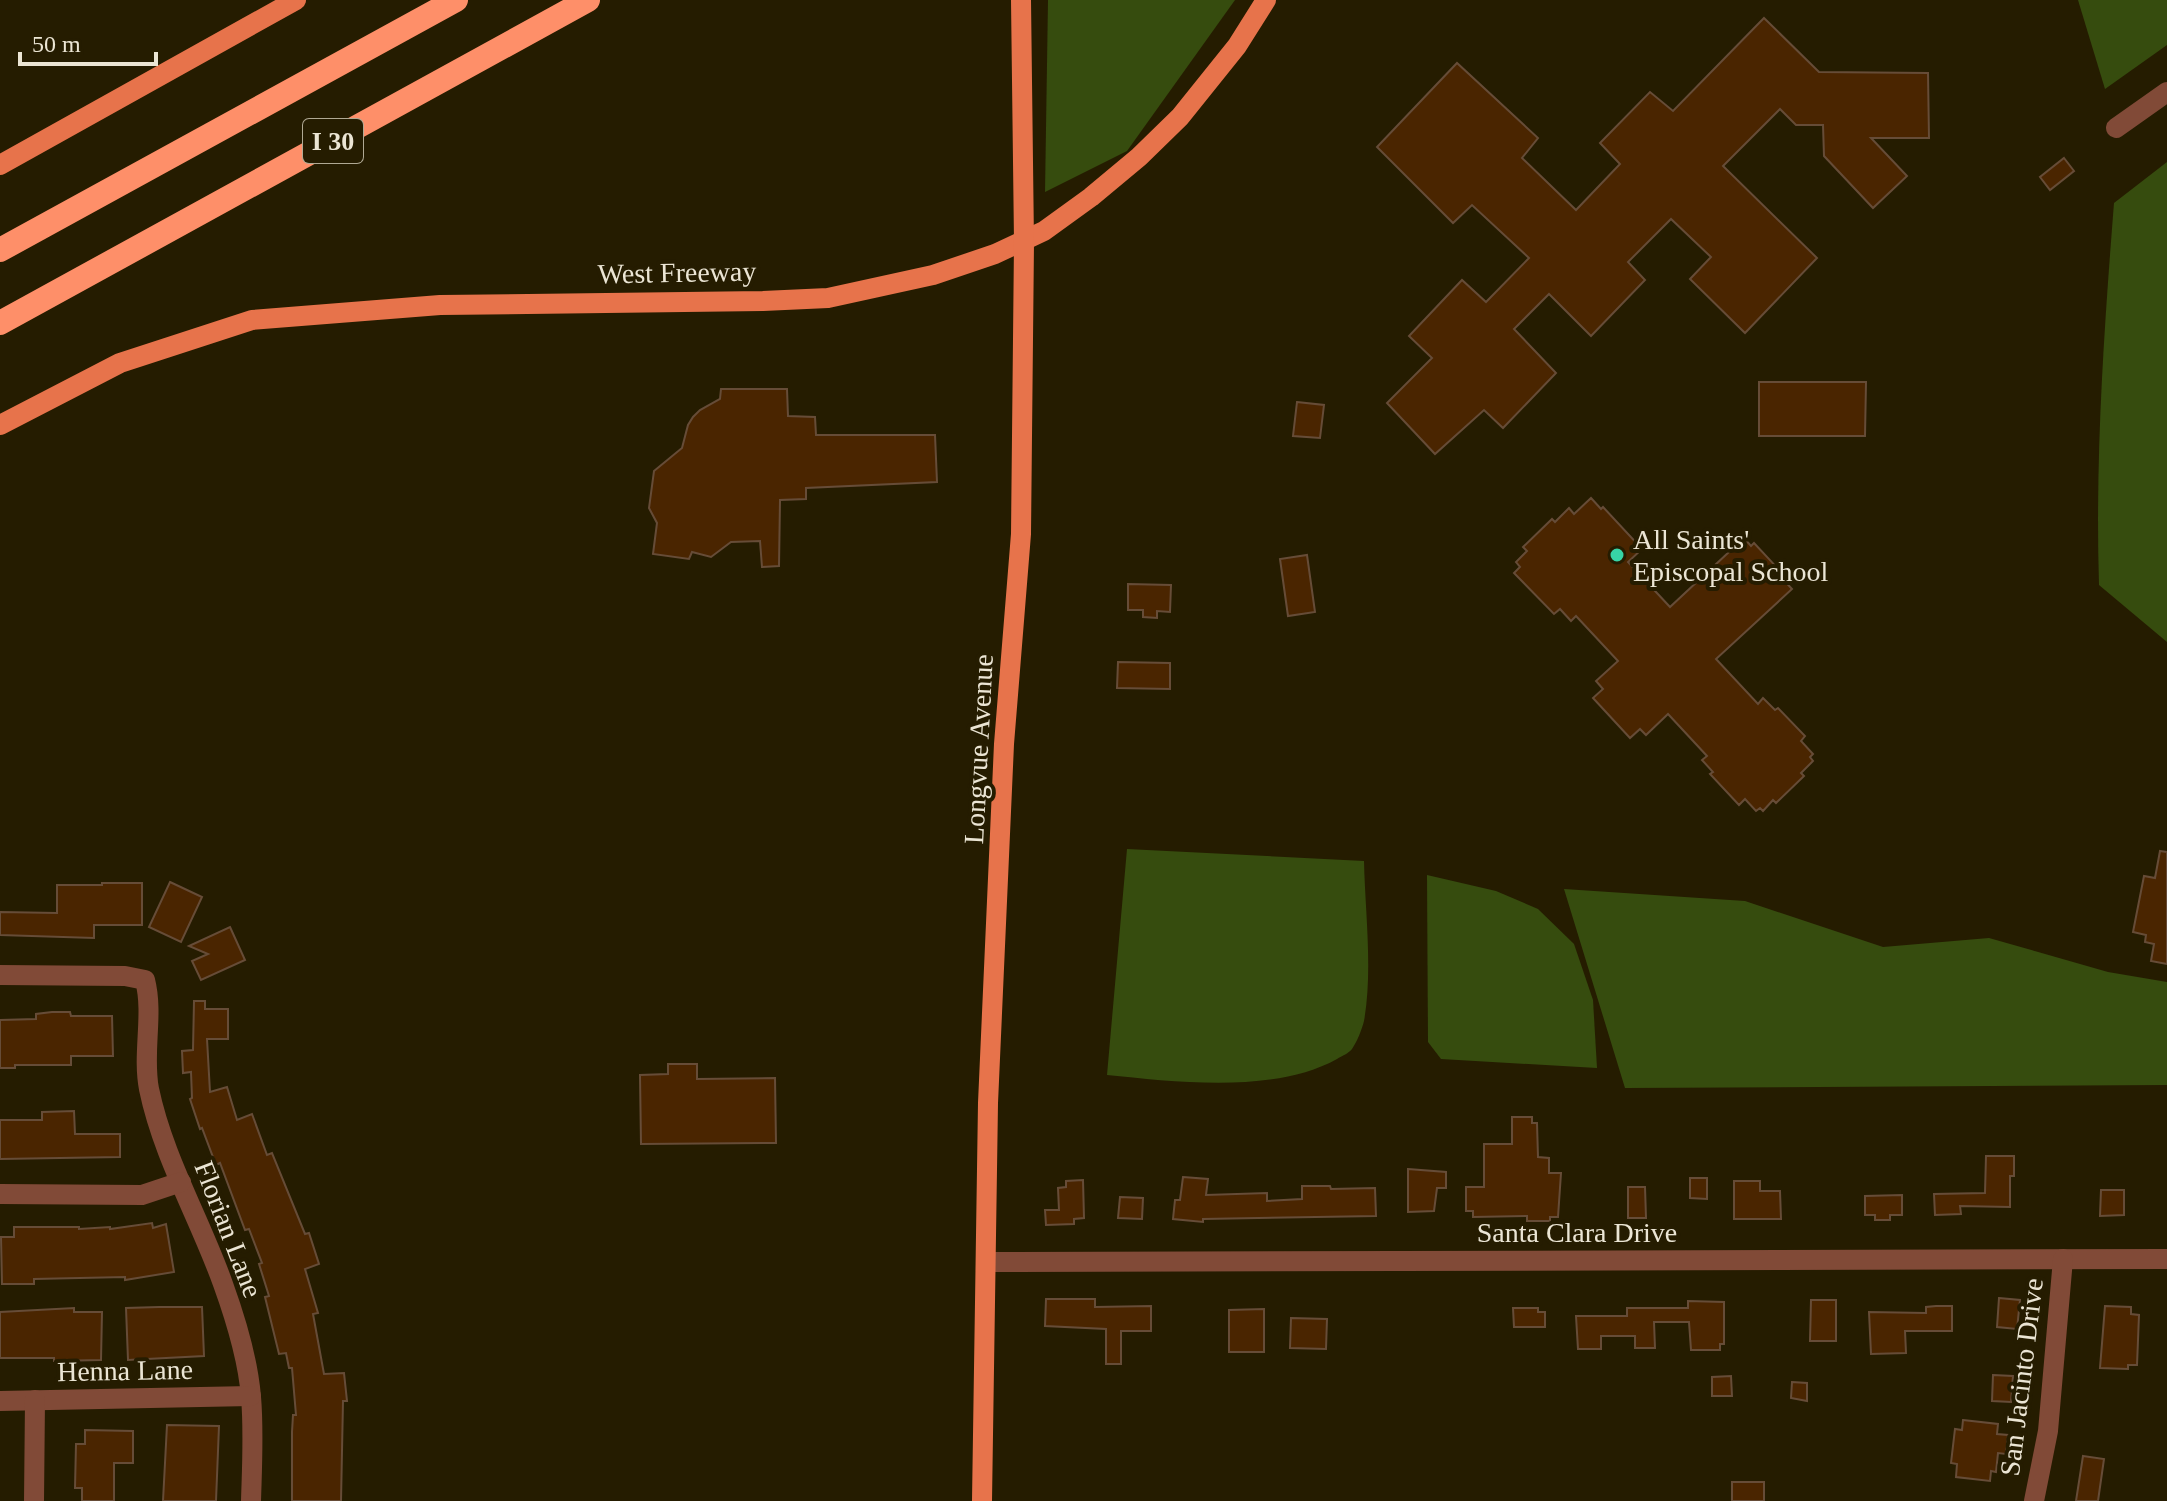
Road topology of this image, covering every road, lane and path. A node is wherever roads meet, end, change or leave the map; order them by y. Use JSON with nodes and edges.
{"nodes":[{"id":1,"x":296,"y":0,"type":"edge"},
{"id":2,"x":456,"y":0,"type":"edge"},
{"id":3,"x":588,"y":0,"type":"edge"},
{"id":4,"x":1021,"y":0,"type":"edge"},
{"id":5,"x":1266,"y":0,"type":"edge"},
{"id":6,"x":2167,"y":92,"type":"edge"},
{"id":7,"x":2116,"y":128,"type":"dead end"},
{"id":8,"x":0,"y":165,"type":"edge"},
{"id":9,"x":102,"y":194,"type":"junction"},
{"id":10,"x":0,"y":239,"type":"edge"},
{"id":11,"x":1024,"y":242,"type":"junction"},
{"id":12,"x":0,"y":250,"type":"edge"},
{"id":13,"x":78,"y":282,"type":"junction"},
{"id":14,"x":0,"y":323,"type":"edge"},
{"id":15,"x":0,"y":336,"type":"edge"},
{"id":16,"x":0,"y":425,"type":"edge"},
{"id":17,"x":0,"y":975,"type":"edge"},
{"id":18,"x":181,"y":1182,"type":"junction"},
{"id":19,"x":0,"y":1194,"type":"edge"},
{"id":20,"x":2063,"y":1259,"type":"junction"},
{"id":21,"x":2167,"y":1259,"type":"edge"},
{"id":22,"x":986,"y":1262,"type":"junction"},
{"id":23,"x":251,"y":1396,"type":"junction"},
{"id":24,"x":35,"y":1400,"type":"junction"},
{"id":25,"x":0,"y":1401,"type":"edge"},
{"id":26,"x":34,"y":1501,"type":"edge"},
{"id":27,"x":251,"y":1501,"type":"edge"},
{"id":28,"x":982,"y":1501,"type":"edge"},
{"id":29,"x":2034,"y":1501,"type":"edge"}],
"edges":[{"from":1,"to":8,"type":"main road"},
{"from":2,"to":9,"type":"highway","number":"I 30"},
{"from":3,"to":13,"type":"highway","number":"I 30"},
{"from":4,"to":11,"type":"main road","name":"Longvue Avenue"},
{"from":5,"to":11,"type":"main road","name":"West Freeway"},
{"from":6,"to":7,"type":"street"},
{"from":9,"to":10,"type":"highway"},
{"from":9,"to":12,"type":"highway","number":"I 30"},
{"from":11,"to":16,"type":"main road","name":"West Freeway"},
{"from":11,"to":22,"type":"main road","name":"Longvue Avenue"},
{"from":13,"to":14,"type":"highway","number":"I 30"},
{"from":13,"to":15,"type":"highway"},
{"from":17,"to":18,"type":"street","name":"Florian Lane"},
{"from":18,"to":19,"type":"street"},
{"from":18,"to":23,"type":"street","name":"Florian Lane"},
{"from":20,"to":21,"type":"street","name":"Santa Clara Drive"},
{"from":20,"to":22,"type":"street","name":"Santa Clara Drive"},
{"from":20,"to":29,"type":"street","name":"San Jacinto Drive"},
{"from":22,"to":28,"type":"main road","name":"Longvue Avenue"},
{"from":23,"to":24,"type":"street","name":"Henna Lane"},
{"from":23,"to":27,"type":"street","name":"Florian Lane"},
{"from":24,"to":25,"type":"street","name":"Henna Lane"},
{"from":24,"to":26,"type":"street"}]}
